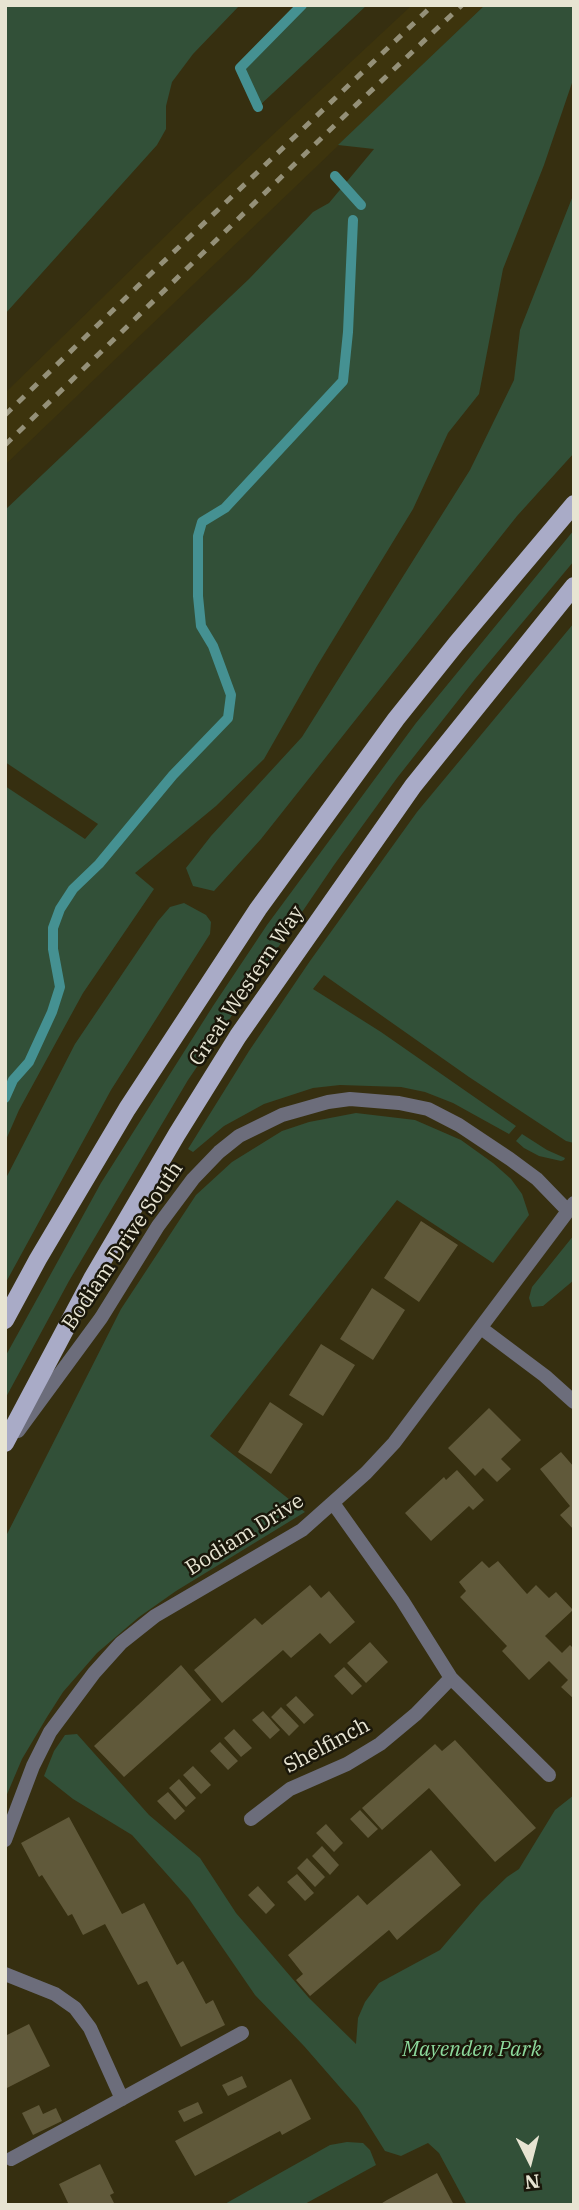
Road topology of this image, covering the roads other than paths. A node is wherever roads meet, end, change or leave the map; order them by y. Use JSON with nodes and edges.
{"nodes":[{"id":1,"x":574,"y":504,"type":"edge"},
{"id":2,"x":574,"y":586,"type":"edge"},
{"id":3,"x":571,"y":1207,"type":"edge"},
{"id":4,"x":5,"y":1320,"type":"edge"},
{"id":5,"x":481,"y":1328,"type":"junction"},
{"id":6,"x":574,"y":1402,"type":"edge"},
{"id":7,"x":5,"y":1443,"type":"edge"},
{"id":8,"x":5,"y":1449,"type":"edge"},
{"id":9,"x":333,"y":1503,"type":"junction"},
{"id":10,"x":451,"y":1678,"type":"junction"},
{"id":11,"x":549,"y":1774,"type":"dead end"},
{"id":12,"x":251,"y":1819,"type":"dead end"},
{"id":13,"x":5,"y":1840,"type":"edge"},
{"id":14,"x":5,"y":1974,"type":"edge"},
{"id":15,"x":242,"y":2033,"type":"dead end"},
{"id":16,"x":122,"y":2099,"type":"junction"},
{"id":17,"x":11,"y":2159,"type":"dead end"}],
"edges":[{"from":1,"to":4,"type":"main road","name":"Great Western Way"},
{"from":2,"to":7,"type":"main road","name":"Great Western Way"},
{"from":3,"to":5,"type":"street","name":"Bodiam Drive"},
{"from":3,"to":8,"type":"street","name":"Bodiam Drive South"},
{"from":5,"to":6,"type":"street"},
{"from":5,"to":9,"type":"street","name":"Bodiam Drive"},
{"from":9,"to":10,"type":"street"},
{"from":9,"to":13,"type":"street","name":"Bodiam Drive"},
{"from":10,"to":11,"type":"street"},
{"from":10,"to":12,"type":"street","name":"Shelfinch"},
{"from":14,"to":16,"type":"street"},
{"from":15,"to":16,"type":"street"},
{"from":16,"to":17,"type":"street"}]}
